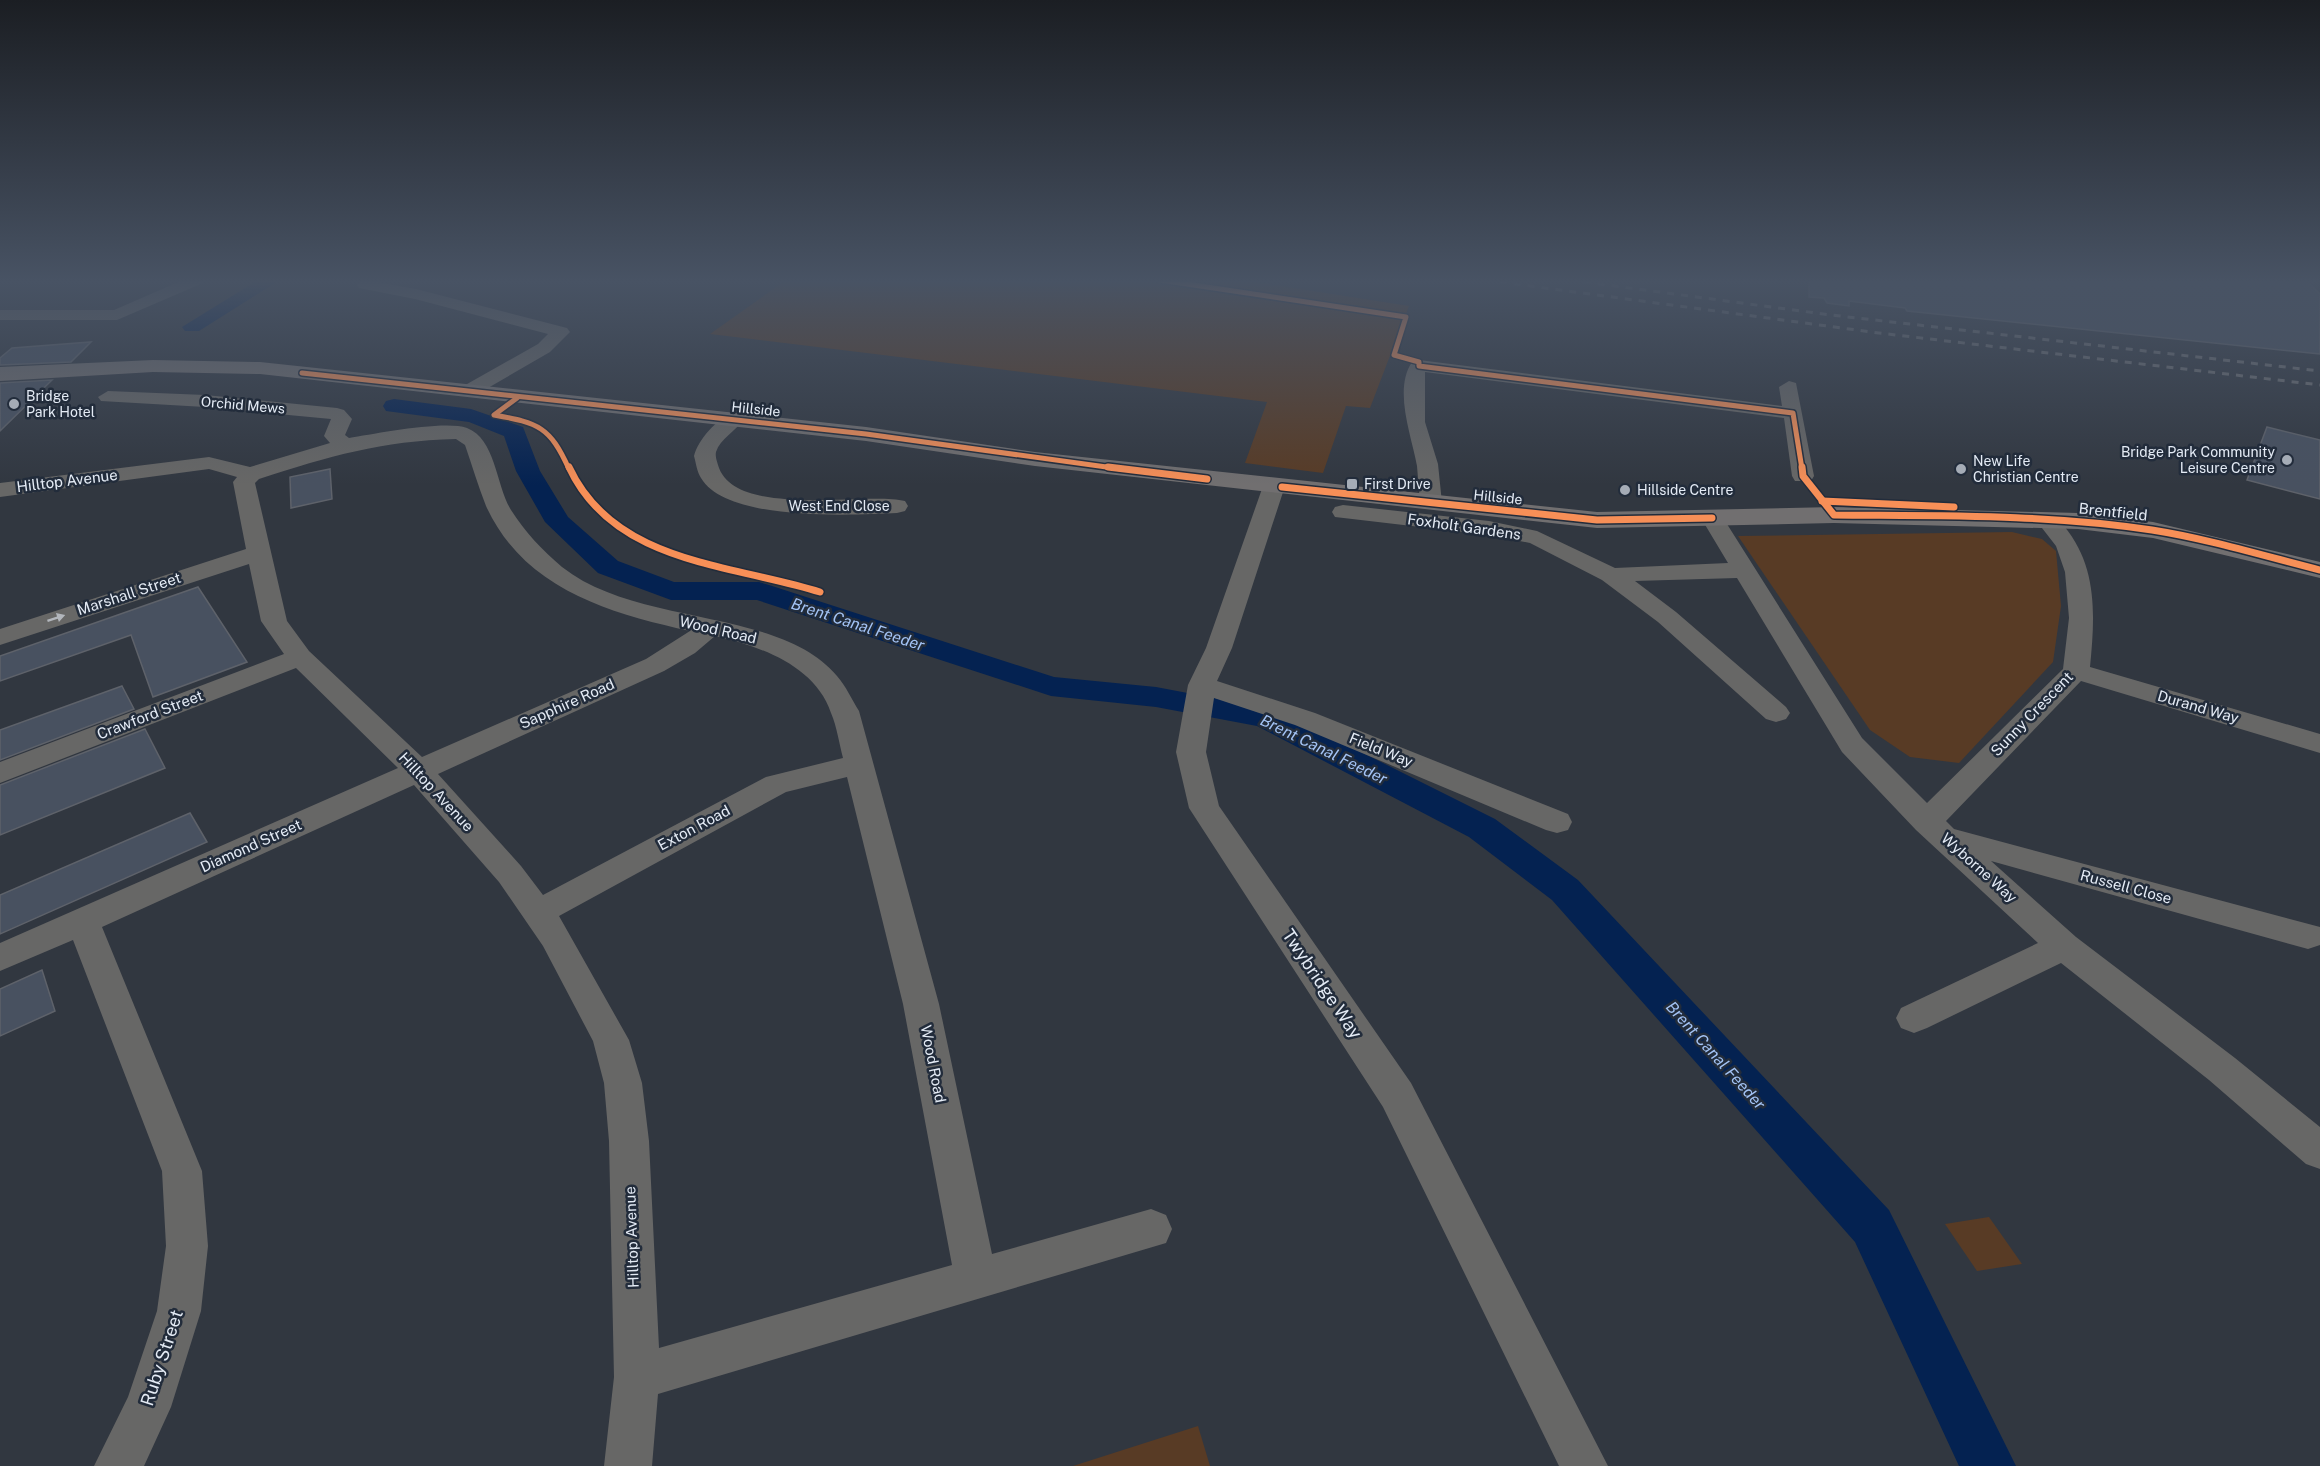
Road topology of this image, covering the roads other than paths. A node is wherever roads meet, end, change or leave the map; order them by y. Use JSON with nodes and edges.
{"nodes":[{"id":1,"x":543,"y":348,"type":"edge"},
{"id":2,"x":0,"y":374,"type":"edge"},
{"id":3,"x":1789,"y":387,"type":"dead end"},
{"id":4,"x":467,"y":392,"type":"junction"},
{"id":5,"x":108,"y":397,"type":"dead end"},
{"id":6,"x":1792,"y":413,"type":"junction"},
{"id":7,"x":734,"y":420,"type":"junction"},
{"id":8,"x":345,"y":445,"type":"junction"},
{"id":9,"x":251,"y":474,"type":"junction"},
{"id":10,"x":1803,"y":476,"type":"dead end"},
{"id":11,"x":1274,"y":486,"type":"junction"},
{"id":12,"x":0,"y":490,"type":"edge"},
{"id":13,"x":1431,"y":503,"type":"junction"},
{"id":14,"x":897,"y":506,"type":"dead end"},
{"id":15,"x":1343,"y":512,"type":"dead end"},
{"id":16,"x":1898,"y":516,"type":"joint"},
{"id":17,"x":1712,"y":518,"type":"junction"},
{"id":18,"x":2046,"y":519,"type":"junction"},
{"id":19,"x":259,"y":553,"type":"junction"},
{"id":20,"x":1744,"y":570,"type":"junction"},
{"id":21,"x":2320,"y":570,"type":"edge"},
{"id":22,"x":1611,"y":575,"type":"junction"},
{"id":23,"x":710,"y":627,"type":"junction"},
{"id":24,"x":0,"y":637,"type":"edge"},
{"id":25,"x":300,"y":657,"type":"junction"},
{"id":26,"x":2076,"y":671,"type":"junction"},
{"id":27,"x":1199,"y":698,"type":"junction"},
{"id":28,"x":1776,"y":713,"type":"dead end"},
{"id":29,"x":2320,"y":744,"type":"edge"},
{"id":30,"x":860,"y":764,"type":"junction"},
{"id":31,"x":419,"y":771,"type":"junction"},
{"id":32,"x":0,"y":773,"type":"edge"},
{"id":33,"x":1557,"y":822,"type":"dead end"},
{"id":34,"x":1936,"y":830,"type":"junction"},
{"id":35,"x":537,"y":913,"type":"junction"},
{"id":36,"x":82,"y":920,"type":"junction"},
{"id":37,"x":2308,"y":936,"type":"dead end"},
{"id":38,"x":2064,"y":946,"type":"junction"},
{"id":39,"x":0,"y":958,"type":"edge"},
{"id":40,"x":1914,"y":1018,"type":"dead end"},
{"id":41,"x":2320,"y":1151,"type":"edge"},
{"id":42,"x":1151,"y":1229,"type":"dead end"},
{"id":43,"x":976,"y":1280,"type":"junction"},
{"id":44,"x":637,"y":1377,"type":"junction"},
{"id":45,"x":118,"y":1466,"type":"edge"},
{"id":46,"x":627,"y":1466,"type":"edge"},
{"id":47,"x":1584,"y":1466,"type":"edge"}],
"edges":[{"from":1,"to":4,"type":"street"},
{"from":2,"to":4,"type":"main road","name":"Hillside"},
{"from":3,"to":6,"type":"street"},
{"from":4,"to":7,"type":"main road","name":"Hillside"},
{"from":5,"to":8,"type":"street","name":"Orchid Mews"},
{"from":6,"to":10,"type":"street"},
{"from":6,"to":13,"type":"street"},
{"from":7,"to":11,"type":"main road","name":"Hillside"},
{"from":7,"to":14,"type":"street","name":"West End Close"},
{"from":8,"to":9,"type":"street","name":"Wood Road"},
{"from":8,"to":23,"type":"street","name":"Wood Road"},
{"from":9,"to":12,"type":"street","name":"Hilltop Avenue"},
{"from":9,"to":19,"type":"street","name":"Hilltop Avenue"},
{"from":11,"to":13,"type":"main road","name":"Hillside"},
{"from":11,"to":27,"type":"street","name":"Twybridge Way"},
{"from":13,"to":17,"type":"main road","name":"Hillside"},
{"from":15,"to":22,"type":"street","name":"Foxholt Gardens"},
{"from":16,"to":17,"type":"main road","name":"Hillside"},
{"from":16,"to":18,"type":"main road","name":"Brentfield"},
{"from":17,"to":20,"type":"street","name":"Wyborne Way"},
{"from":18,"to":21,"type":"main road","name":"Brentfield"},
{"from":18,"to":26,"type":"street","name":"Sunny Crescent"},
{"from":24,"to":19,"type":"street","name":"Marshall Street","one_way":true},
{"from":19,"to":25,"type":"street","name":"Hilltop Avenue"},
{"from":20,"to":22,"type":"street","name":"Foxholt Gardens"},
{"from":20,"to":34,"type":"street","name":"Wyborne Way"},
{"from":22,"to":28,"type":"street","name":"Foxholt Gardens"},
{"from":23,"to":30,"type":"street","name":"Wood Road"},
{"from":23,"to":31,"type":"street","name":"Sapphire Road"},
{"from":25,"to":31,"type":"street","name":"Hilltop Avenue"},
{"from":25,"to":32,"type":"street","name":"Crawford Street"},
{"from":26,"to":29,"type":"street","name":"Durand Way"},
{"from":26,"to":34,"type":"street","name":"Sunny Crescent"},
{"from":27,"to":33,"type":"street","name":"Field Way"},
{"from":27,"to":47,"type":"street","name":"Twybridge Way"},
{"from":30,"to":35,"type":"street","name":"Exton Road"},
{"from":30,"to":43,"type":"street","name":"Wood Road"},
{"from":31,"to":35,"type":"street","name":"Hilltop Avenue"},
{"from":31,"to":36,"type":"street","name":"Diamond Street"},
{"from":34,"to":37,"type":"street","name":"Russell Close"},
{"from":34,"to":38,"type":"street","name":"Wyborne Way"},
{"from":35,"to":44,"type":"street","name":"Hilltop Avenue"},
{"from":36,"to":39,"type":"street","name":"Diamond Street"},
{"from":36,"to":45,"type":"street","name":"Ruby Street"},
{"from":38,"to":40,"type":"street"},
{"from":38,"to":41,"type":"street","name":"Wyborne Way"},
{"from":42,"to":43,"type":"street"},
{"from":43,"to":44,"type":"street"},
{"from":44,"to":46,"type":"street","name":"Hilltop Avenue"}]}
